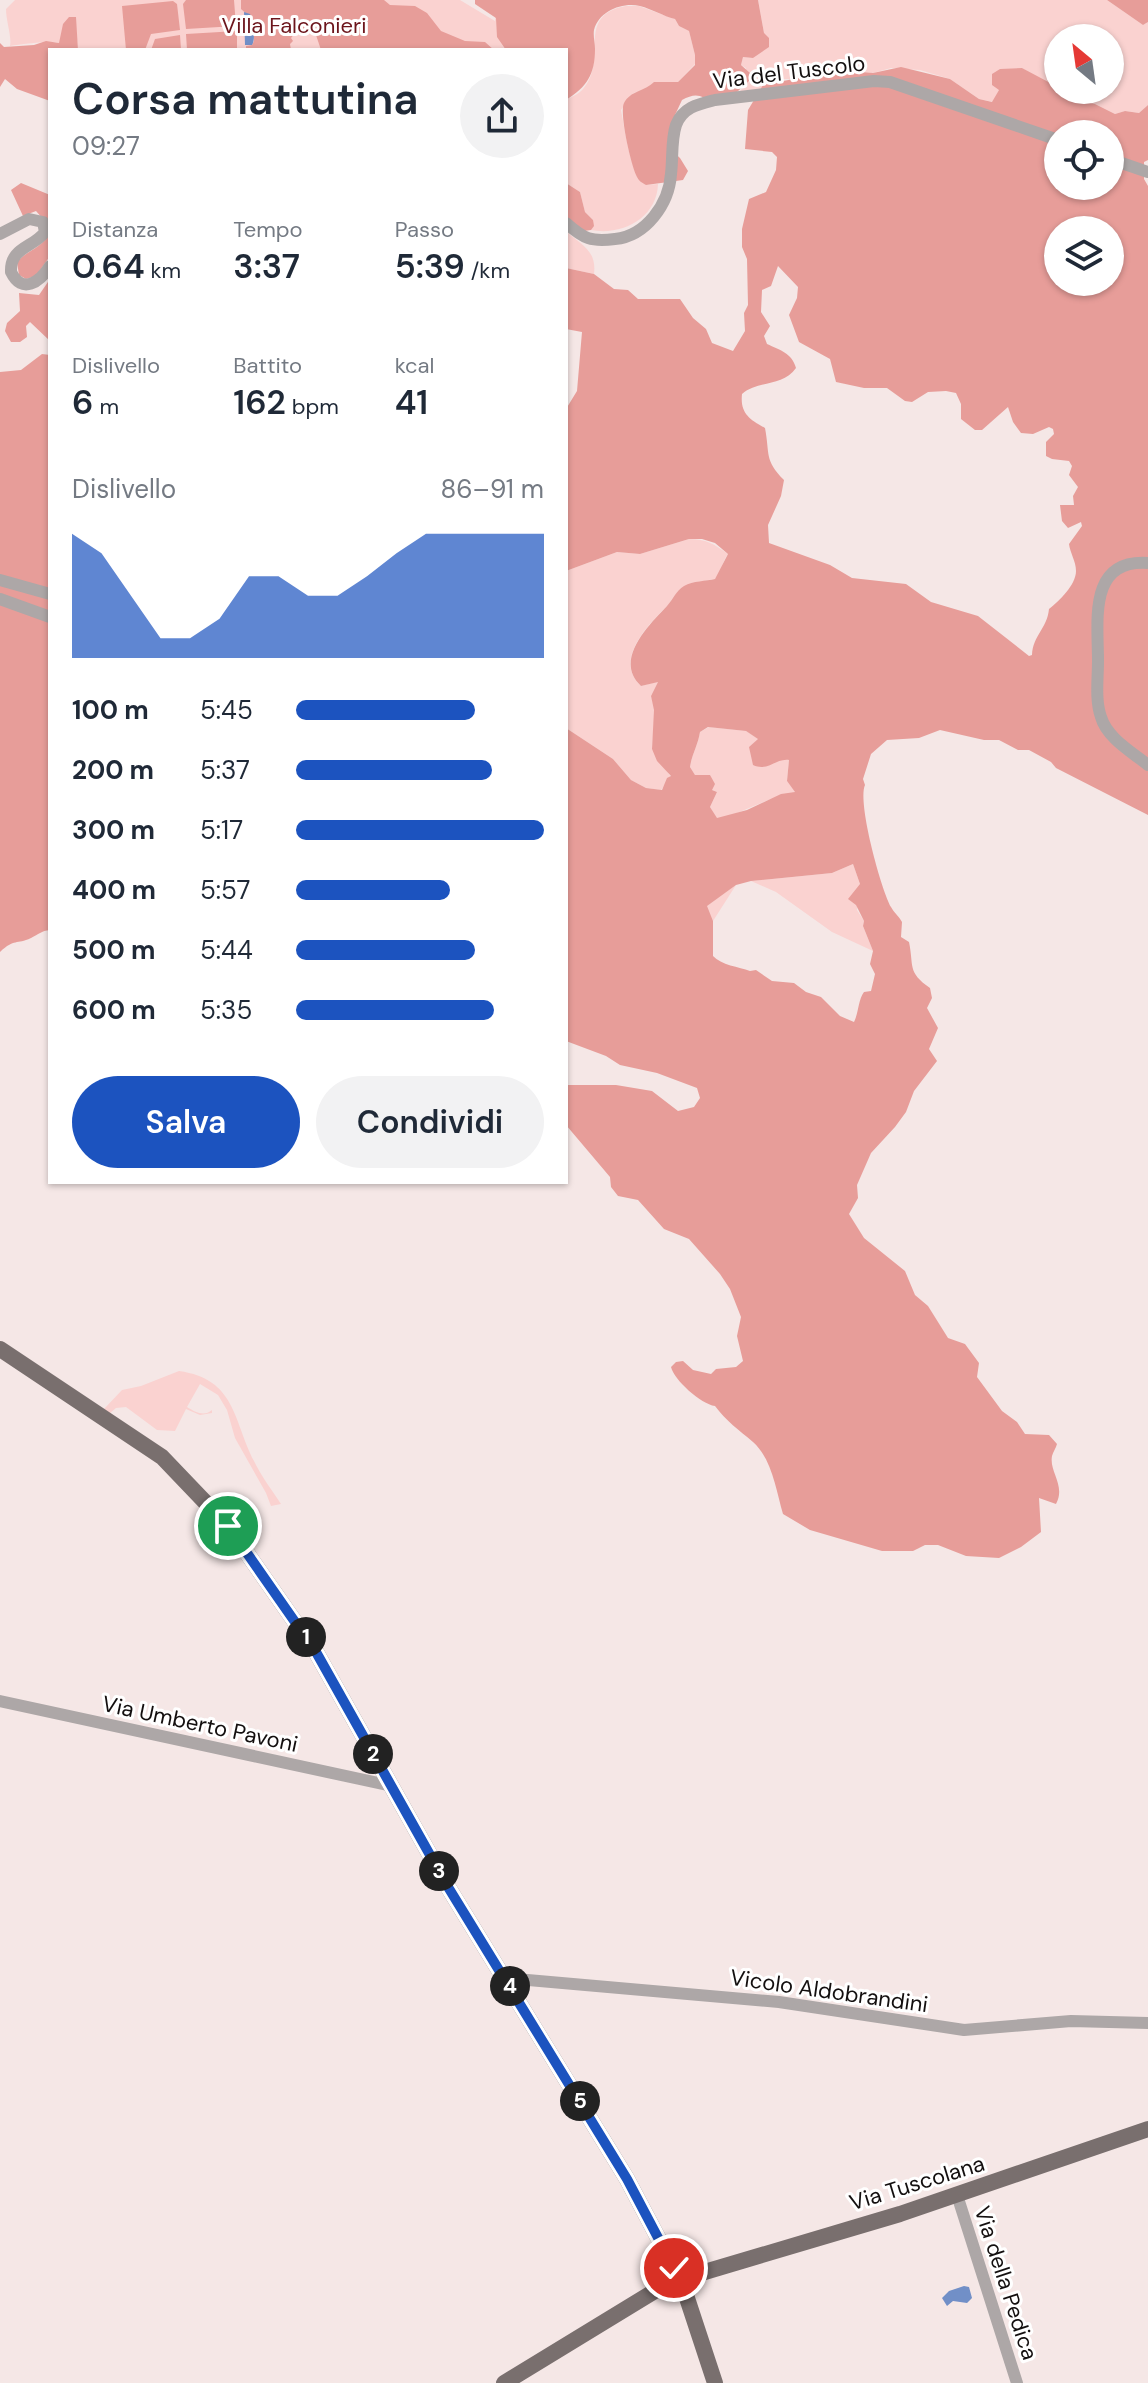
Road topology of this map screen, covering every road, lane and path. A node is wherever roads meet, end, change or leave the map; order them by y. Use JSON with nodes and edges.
{"nodes":[{"id":1,"x":1044,"y":135,"type":"edge"},
{"id":2,"x":1124,"y":164,"type":"edge"},
{"id":3,"x":1148,"y":172,"type":"edge"},
{"id":4,"x":568,"y":225,"type":"edge"},
{"id":5,"x":0,"y":234,"type":"edge"},
{"id":6,"x":48,"y":269,"type":"edge"},
{"id":7,"x":1148,"y":563,"type":"edge"},
{"id":8,"x":0,"y":580,"type":"edge"},
{"id":9,"x":48,"y":593,"type":"edge"},
{"id":10,"x":0,"y":599,"type":"edge"},
{"id":11,"x":48,"y":616,"type":"edge"},
{"id":12,"x":1148,"y":765,"type":"edge"},
{"id":13,"x":0,"y":1349,"type":"edge"},
{"id":14,"x":0,"y":1701,"type":"edge"},
{"id":15,"x":392,"y":1786,"type":"junction"},
{"id":16,"x":505,"y":1978,"type":"junction"},
{"id":17,"x":1148,"y":2023,"type":"edge"},
{"id":18,"x":1148,"y":2129,"type":"edge"},
{"id":19,"x":957,"y":2195,"type":"junction"},
{"id":20,"x":681,"y":2283,"type":"junction"},
{"id":21,"x":504,"y":2383,"type":"edge"},
{"id":22,"x":715,"y":2383,"type":"edge"},
{"id":23,"x":1017,"y":2383,"type":"edge"}],
"edges":[{"from":1,"to":4,"type":"street","name":"Via del Tuscolo"},
{"from":2,"to":3,"type":"street"},
{"from":5,"to":6,"type":"street"},
{"from":7,"to":12,"type":"street"},
{"from":8,"to":9,"type":"street"},
{"from":10,"to":11,"type":"street"},
{"from":13,"to":15,"type":"main road"},
{"from":14,"to":15,"type":"street","name":"Via Umberto Pavoni"},
{"from":15,"to":16,"type":"main road"},
{"from":16,"to":17,"type":"street","name":"Vicolo Aldobrandini"},
{"from":16,"to":20,"type":"main road"},
{"from":18,"to":19,"type":"main road","name":"Via Tuscolana"},
{"from":19,"to":20,"type":"main road","name":"Via Tuscolana"},
{"from":19,"to":23,"type":"street","name":"Via della Pedica"},
{"from":20,"to":21,"type":"main road","name":"Via Tuscolana"},
{"from":20,"to":22,"type":"main road"}]}
